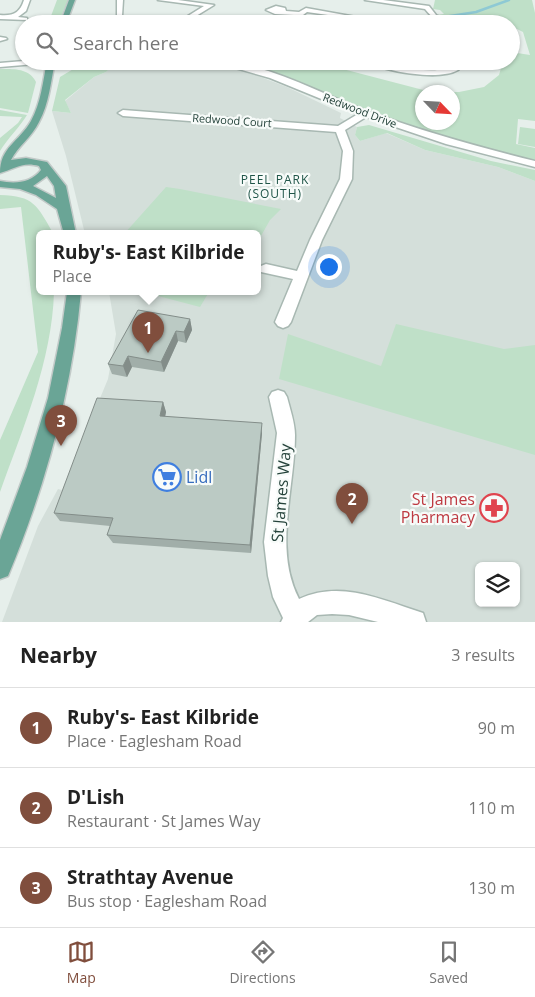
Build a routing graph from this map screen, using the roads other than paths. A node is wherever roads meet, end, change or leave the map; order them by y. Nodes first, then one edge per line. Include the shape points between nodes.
1 (27, 0) edge
2 (72, 0) edge
3 (120, 0) edge
4 (216, 0) edge
5 (368, 0) edge
6 (430, 0) edge
7 (161, 2) edge
8 (210, 6) junction
9 (427, 7) junction
10 (283, 11) dead end
11 (299, 14) joint
12 (16, 15) edge
13 (66, 15) edge
14 (119, 15) edge
15 (194, 15) edge
16 (346, 15) edge
17 (433, 15) edge
18 (15, 16) edge
19 (0, 17) edge
20 (12, 18) junction
21 (15, 18) edge
22 (15, 64) edge
23 (0, 65) edge
24 (49, 70) edge
25 (253, 70) edge
26 (406, 70) edge
27 (451, 70) edge
28 (123, 113) dead end
29 (365, 114) junction
30 (340, 129) junction
31 (25, 135) junction
32 (535, 164) edge
33 (42, 166) junction
34 (2, 168) edge
35 (8, 186) edge
36 (64, 208) junction
37 (69, 230) edge
38 (266, 269) dead end
39 (300, 276) junction
40 (74, 295) edge
41 (283, 322) dead end
42 (278, 397) dead end
43 (0, 568) edge
44 (294, 619) edge
45 (414, 622) edge

1 - 12 street via 24,10
2 - 13 main road
3 - 14 street
4 - 8 street
5 - 9 street
6 - 9 street
7 - 8 street
8 - 15 street
9 - 17 street
10 - 11 street
11 - 16 street via 310,10
18 - 20 street
19 - 20 street
20 - 21 street
22 - 23 street
24 - 31 main road via 38,115
25 - 29 street, Redwood Drive
26 - 27 street
28 - 30 street, Redwood Court
29 - 30 street
29 - 32 street, Redwood Drive via 424,135
30 - 39 street via 348,150 346,179
31 - 33 main road via 26,151
31 - 34 main road via 15,144
33 - 34 main road via 25,161
33 - 35 main road via 45,174 35,181
33 - 36 main road via 57,178 63,189
35 - 36 main road via 40,193
36 - 37 main road
38 - 39 street
39 - 41 street
40 - 43 main road via 72,327 53,415 34,478
42 - 44 street, St James Way via 286,433 276,542 279,576
44 - 45 street via 312,606 343,601

